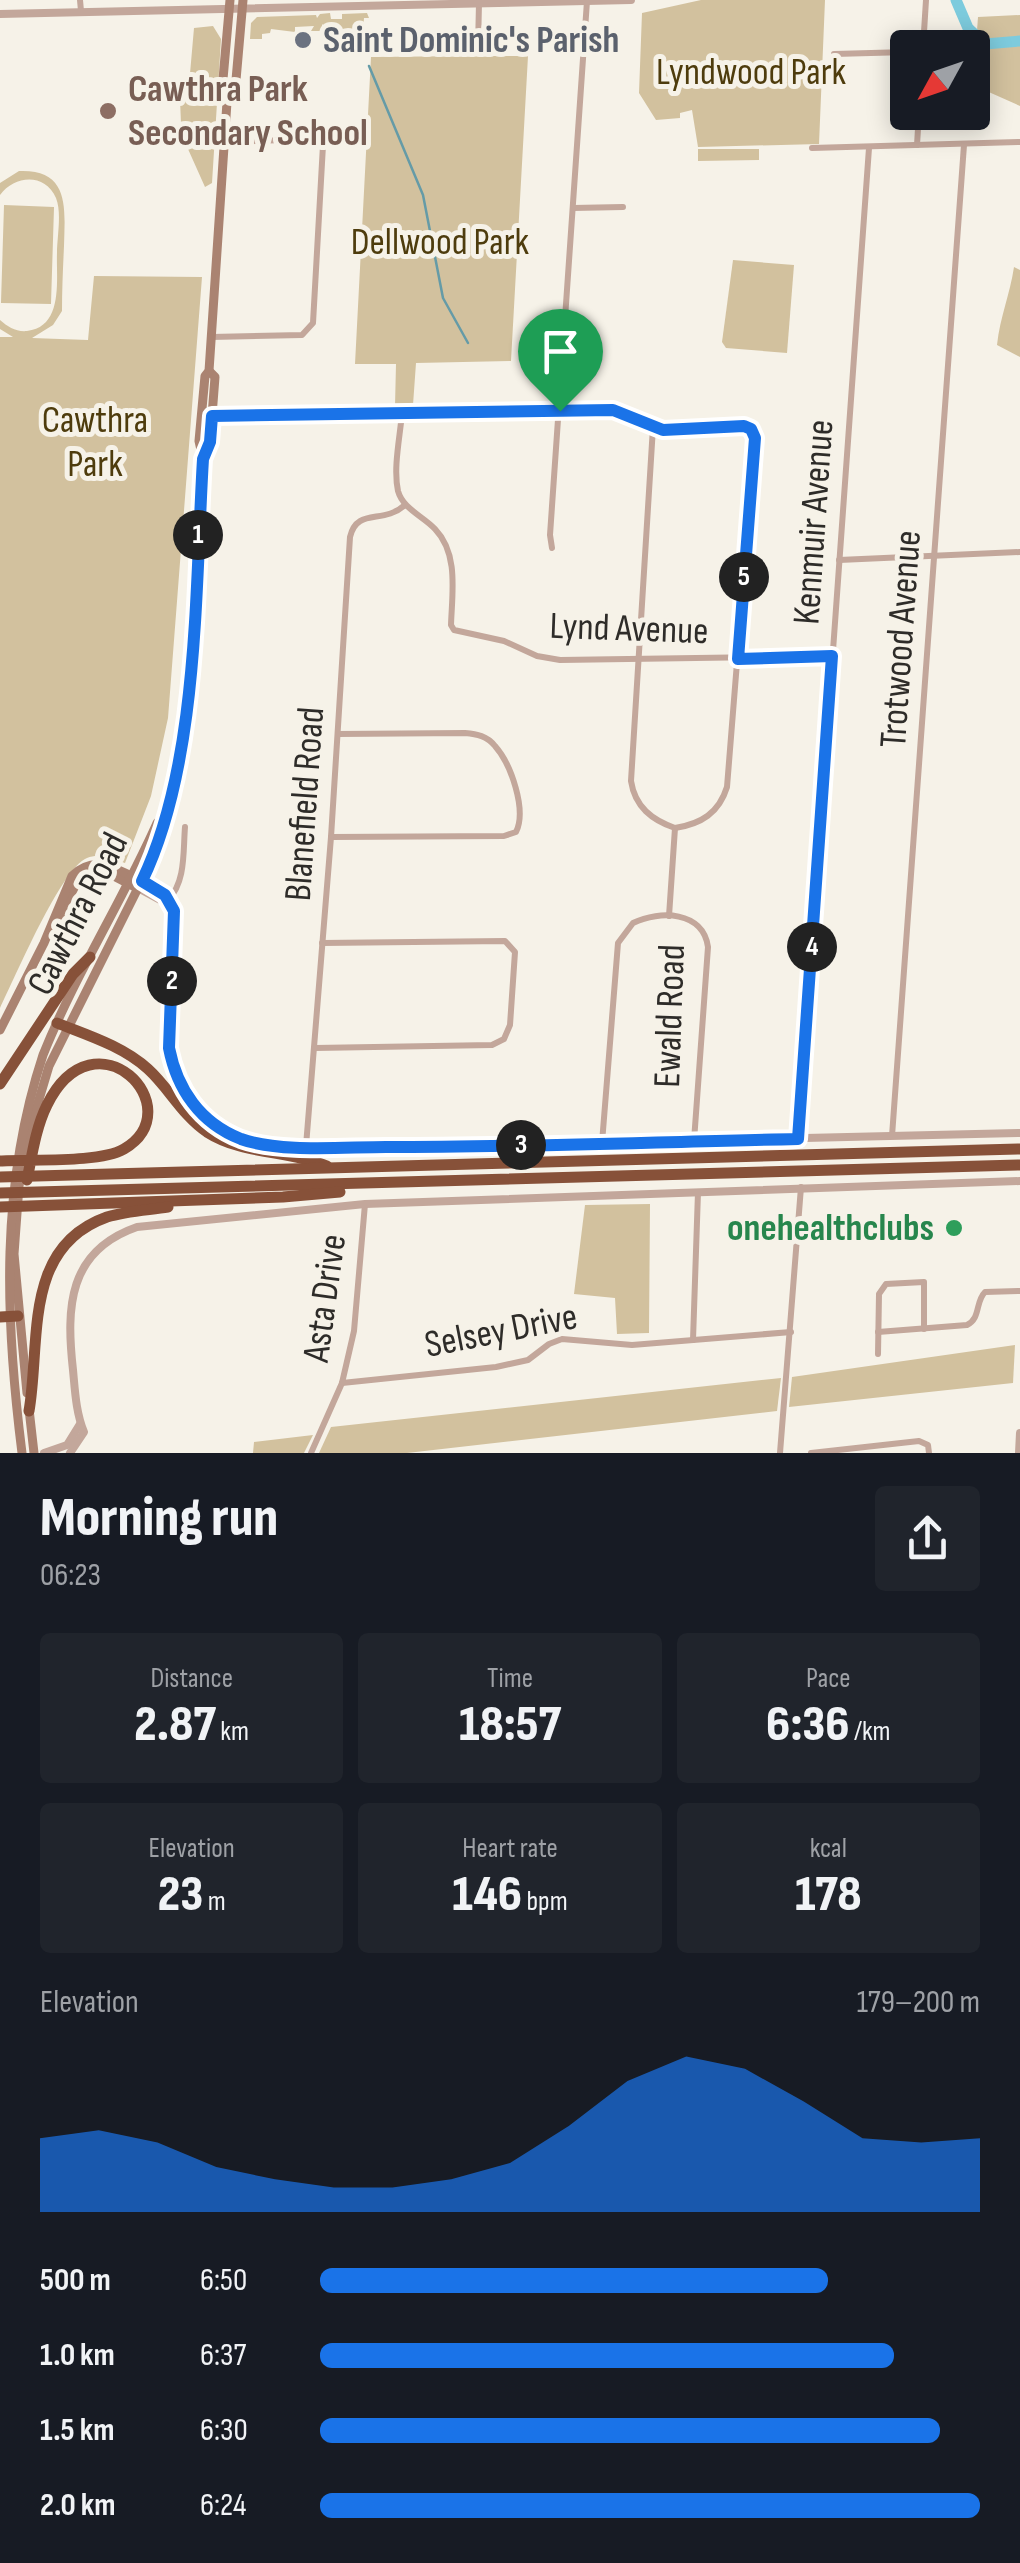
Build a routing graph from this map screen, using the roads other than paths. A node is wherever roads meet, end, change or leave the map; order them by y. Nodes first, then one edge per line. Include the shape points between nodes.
1 (80, 0) edge
2 (631, 0) edge
3 (926, 0) edge
4 (587, 1) edge
5 (431, 2) edge
6 (479, 3) junction
7 (230, 4) edge
8 (243, 4) edge
9 (81, 11) junction
10 (0, 14) edge
11 (924, 30) edge
12 (478, 47) dead end
13 (890, 52) edge
14 (834, 54) dead end
15 (228, 87) junction
16 (918, 130) edge
17 (226, 142) junction
18 (1020, 142) edge
19 (917, 145) junction
20 (964, 145) junction
21 (812, 148) dead end
22 (869, 148) junction
23 (573, 208) junction
24 (623, 208) dead end
25 (211, 337) junction
26 (560, 411) junction
27 (402, 413) junction
28 (206, 416) junction
29 (654, 427) junction
30 (405, 504) junction
31 (552, 548) dead end
32 (1020, 552) edge
33 (934, 557) junction
34 (839, 560) junction
35 (832, 656) junction
36 (738, 659) junction
37 (638, 661) junction
38 (338, 734) junction
39 (185, 827) dead end
40 (675, 828) junction
41 (331, 837) junction
42 (135, 882) junction
43 (168, 900) junction
44 (668, 916) junction
45 (322, 943) junction
46 (90, 957) junction
47 (62, 1025) junction
48 (0, 1030) edge
49 (315, 1048) junction
50 (0, 1084) edge
51 (1020, 1133) edge
52 (892, 1136) junction
53 (798, 1139) junction
54 (694, 1141) junction
55 (26, 1143) junction
56 (602, 1143) junction
57 (306, 1146) junction
58 (1020, 1149) edge
59 (0, 1161) edge
60 (1020, 1165) edge
61 (331, 1167) junction
62 (5, 1177) edge
63 (1020, 1181) edge
64 (426, 1182) junction
65 (801, 1187) junction
66 (698, 1192) junction
67 (0, 1193) edge
68 (220, 1200) junction
69 (18, 1201) joint
70 (365, 1204) junction
71 (0, 1206) edge
72 (7, 1222) edge
73 (1020, 1291) edge
74 (8, 1316) edge
75 (924, 1328) junction
76 (790, 1332) junction
77 (878, 1332) junction
78 (693, 1340) junction
79 (878, 1354) dead end
80 (342, 1384) junction
81 (30, 1411) junction
82 (80, 1424) junction
83 (1020, 1433) edge
84 (22, 1453) edge
85 (34, 1453) edge
86 (44, 1453) edge
87 (70, 1453) edge
88 (310, 1453) edge
89 (780, 1453) edge
90 (811, 1453) edge
91 (930, 1453) edge
92 (1019, 1453) edge

1 - 9 street
2 - 4 street
3 - 11 street
4 - 6 street
4 - 23 street
5 - 6 street
5 - 8 street
6 - 12 street
7 - 8 street
7 - 9 street
7 - 15 main road, Cawthra Road via 222,79
8 - 15 main road, Cawthra Road via 236,80
9 - 10 street
13 - 14 street
15 - 17 main road, Cawthra Road
16 - 19 street
17 - 25 main road, Cawthra Road
17 - 25 street via 323,144 313,323 302,335
18 - 20 street
19 - 20 street
19 - 22 street
20 - 33 street, Trotwood Avenue
21 - 22 street
22 - 34 street, Kenmuir Avenue
23 - 24 street
23 - 26 street
25 - 28 main road, Cawthra Road via 209,370 215,377
26 - 27 street
26 - 29 street via 613,410
26 - 31 street
27 - 28 street
27 - 30 street via 397,482
28 - 42 main road, Cawthra Road via 210,442 203,459 179,758 164,816
29 - 36 street via 744,426 755,438
29 - 37 street
30 - 37 street, Lynd Avenue via 449,549 454,630 560,660
30 - 38 street, Blanefield Road via 394,515 360,520 351,531
32 - 33 street
33 - 34 street
33 - 52 street, Trotwood Avenue
34 - 35 street, Kenmuir Avenue
35 - 36 street, Lynd Avenue
35 - 53 street, Kenmuir Avenue
36 - 37 street, Lynd Avenue
36 - 40 street via 724,796 706,818
37 - 40 street via 632,790 648,815
38 - 41 street, Blanefield Road
38 - 41 street via 482,736 507,766 520,824 504,836
39 - 43 street via 180,879
40 - 44 street
41 - 45 street, Blanefield Road
42 - 43 street
42 - 46 main road, Cawthra Road
42 - 47 main road, Cawthra Road
42 - 48 main road via 96,863 76,872
43 - 57 street via 175,925 169,1048 182,1089 230,1134 254,1143
44 - 54 street, Ewald Road via 694,920 707,941
44 - 56 street via 633,923 618,943
45 - 49 street, Blanefield Road
45 - 49 street via 505,941 514,952 510,1025 504,1039 492,1044
46 - 47 main road, Cawthra Road
46 - 50 highway
47 - 55 main road, Cawthra Road
47 - 61 highway via 137,1060 210,1134
49 - 57 street, Blanefield Road
51 - 52 street
52 - 53 street
53 - 54 street
54 - 56 street
55 - 59 highway via 75,1071 107,1063 123,1068 143,1091 147,1118 126,1148 100,1157
55 - 62 main road, Cawthra Road
55 - 69 highway via 26,1186
56 - 57 street
58 - 61 highway
60 - 64 highway
61 - 62 highway
62 - 72 highway
63 - 65 street
64 - 67 highway
64 - 68 highway
65 - 66 street
65 - 76 street
66 - 70 street
66 - 78 street
68 - 71 highway
68 - 81 highway via 106,1218 60,1250 38,1310
69 - 72 main road
70 - 80 street, Asta Drive via 354,1332
70 - 82 street via 148,1225 107,1242 86,1263 71,1297
72 - 74 main road
73 - 75 street via 985,1292 969,1325
74 - 81 main road
74 - 84 main road
75 - 77 street
75 - 77 street via 924,1282 890,1283 882,1287
76 - 78 street, Selsey Drive
76 - 89 street
77 - 79 street
78 - 80 street, Selsey Drive via 632,1345 562,1339 528,1360 496,1367
80 - 88 street, Asta Drive
81 - 85 main road
82 - 86 street via 67,1445
82 - 87 street via 81,1441
83 - 92 street
90 - 91 street via 919,1441

